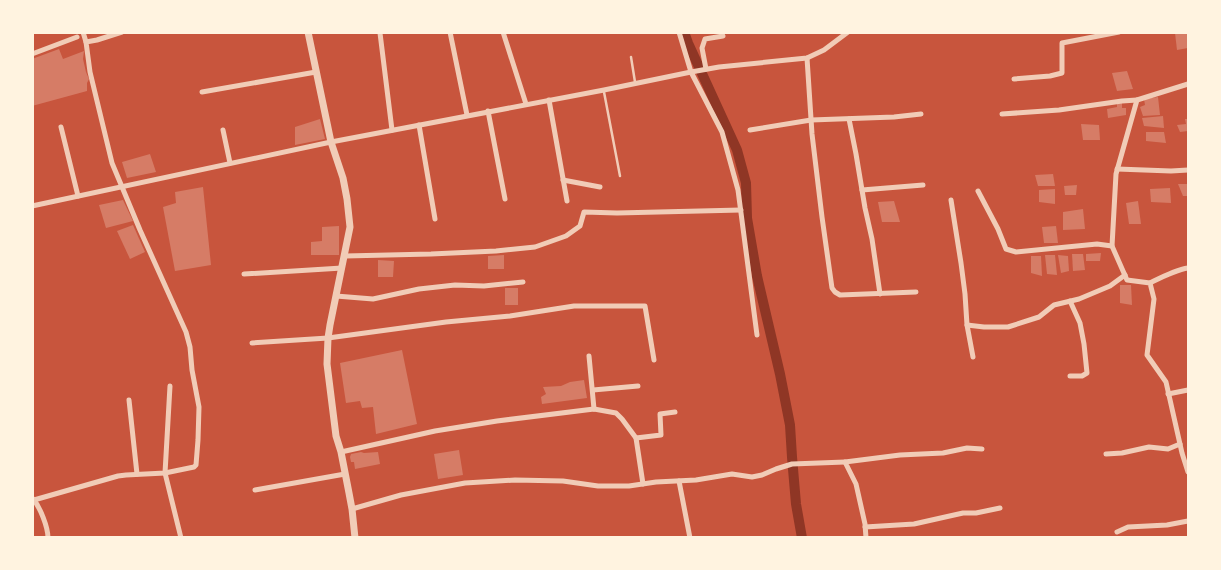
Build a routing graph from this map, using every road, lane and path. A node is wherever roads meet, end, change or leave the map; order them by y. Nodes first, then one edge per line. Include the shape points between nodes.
1 (83, 32) edge
2 (308, 32) edge
3 (450, 32) edge
4 (503, 32) edge
5 (678, 32) edge
6 (848, 32) edge
7 (1120, 32) edge
8 (120, 33) edge
9 (380, 33) edge
10 (723, 36) dead end
11 (77, 37) dead end
12 (86, 42) junction
13 (32, 54) edge
14 (631, 57) dead end
15 (807, 58) junction
16 (706, 69) junction
17 (316, 72) junction
18 (691, 72) junction
19 (1014, 79) dead end
20 (635, 84) junction
21 (1188, 84) edge
22 (604, 90) junction
23 (202, 92) dead end
24 (549, 100) junction
25 (1137, 100) junction
26 (526, 104) junction
27 (488, 111) junction
28 (921, 114) dead end
29 (1002, 114) dead end
30 (467, 116) junction
31 (849, 118) junction
32 (811, 120) junction
33 (419, 124) junction
34 (61, 127) dead end
35 (223, 130) dead end
36 (392, 130) junction
37 (750, 130) dead end
38 (331, 142) junction
39 (230, 163) junction
40 (1117, 169) junction
41 (1188, 170) edge
42 (620, 176) dead end
43 (563, 180) junction
44 (923, 185) dead end
45 (122, 187) junction
46 (600, 187) dead end
47 (862, 190) junction
48 (978, 191) dead end
49 (78, 196) junction
50 (506, 198) dead end
51 (951, 200) dead end
52 (567, 201) dead end
53 (32, 206) edge
54 (741, 210) junction
55 (435, 219) dead end
56 (1112, 246) junction
57 (345, 256) junction
58 (342, 268) junction
59 (1188, 268) edge
60 (244, 274) dead end
61 (1125, 275) junction
62 (523, 282) dead end
63 (1150, 283) junction
64 (916, 292) dead end
65 (880, 294) junction
66 (336, 296) junction
67 (1070, 301) junction
68 (967, 325) junction
69 (757, 335) dead end
70 (328, 338) junction
71 (252, 343) dead end
72 (589, 356) dead end
73 (973, 357) dead end
74 (654, 360) dead end
75 (1070, 376) dead end
76 (170, 386) dead end
77 (638, 386) dead end
78 (593, 390) junction
79 (1188, 390) edge
80 (1168, 394) junction
81 (129, 400) dead end
82 (594, 409) junction
83 (675, 412) dead end
84 (636, 438) junction
85 (1180, 444) junction
86 (982, 449) dead end
87 (341, 452) junction
88 (1106, 454) dead end
89 (845, 462) junction
90 (1188, 472) edge
91 (165, 473) junction
92 (137, 474) junction
93 (345, 474) junction
94 (679, 481) junction
95 (643, 484) junction
96 (255, 490) dead end
97 (33, 499) edge
98 (1000, 508) dead end
99 (352, 509) junction
100 (1188, 521) edge
101 (865, 527) junction
102 (1117, 532) dead end
103 (48, 538) edge
104 (180, 538) edge
105 (355, 538) edge
106 (690, 538) edge
107 (866, 538) edge

1 - 12 street
2 - 17 street
3 - 30 street
4 - 26 street
5 - 18 street
6 - 15 street
7 - 19 street via 1062,43 1062,73
8 - 12 street
9 - 36 street
10 - 16 street via 705,39 702,48
11 - 13 street
12 - 45 street via 107,145
14 - 20 lane
15 - 16 street
15 - 32 street
16 - 18 street
17 - 23 street
17 - 38 street
18 - 20 street
18 - 54 street via 722,132
20 - 22 street
21 - 25 street
22 - 24 street
22 - 42 lane
24 - 26 street
24 - 43 street
25 - 29 street
25 - 40 street
26 - 27 street
27 - 30 street
27 - 50 street
28 - 31 street
30 - 33 street
31 - 32 street
31 - 47 street
32 - 37 street
32 - 65 street via 832,288 840,296
33 - 36 street
33 - 55 street
34 - 49 street
35 - 39 street
36 - 38 street
38 - 39 street
38 - 57 street via 348,199 350,227
39 - 45 street
40 - 41 street
40 - 56 street
43 - 46 street
43 - 52 street
44 - 47 street
45 - 49 street
45 - 91 street via 186,332 197,392 196,466
47 - 65 street
48 - 56 street via 1006,248 1016,252 1097,244
49 - 53 street
51 - 68 street
54 - 57 street via 584,212 580,226 566,236 535,247
54 - 69 street
56 - 61 street
57 - 58 street
58 - 60 street
58 - 66 street
59 - 63 street
61 - 63 street via 1127,280
61 - 67 street via 1110,286
62 - 66 street via 454,285 373,299
63 - 80 street via 1154,299 1147,355 1166,382
64 - 65 street
66 - 70 street
67 - 68 street via 1054,305 1039,317 1008,327
67 - 75 street via 1080,323 1087,373
68 - 73 street
70 - 71 street
70 - 74 street via 574,306 645,306
70 - 87 street via 327,364
72 - 78 street
76 - 91 street
77 - 78 street
78 - 82 street
79 - 80 street
80 - 85 street
81 - 92 street
82 - 84 street via 616,413
82 - 87 street via 470,425
83 - 84 street via 660,414 661,435
84 - 95 street
85 - 88 street via 1168,449 1149,447
85 - 90 street
86 - 89 street via 966,448 943,454 900,455
87 - 93 street
89 - 94 street via 792,464 752,477 732,474
89 - 101 street via 856,484
91 - 92 street
91 - 104 street
92 - 97 street
93 - 96 street
93 - 99 street
94 - 95 street
94 - 106 street
95 - 99 street via 598,486 515,480 465,483 401,495
97 - 103 street via 48,531
98 - 101 street via 914,524
99 - 105 street
100 - 102 street via 1128,527
101 - 107 street

